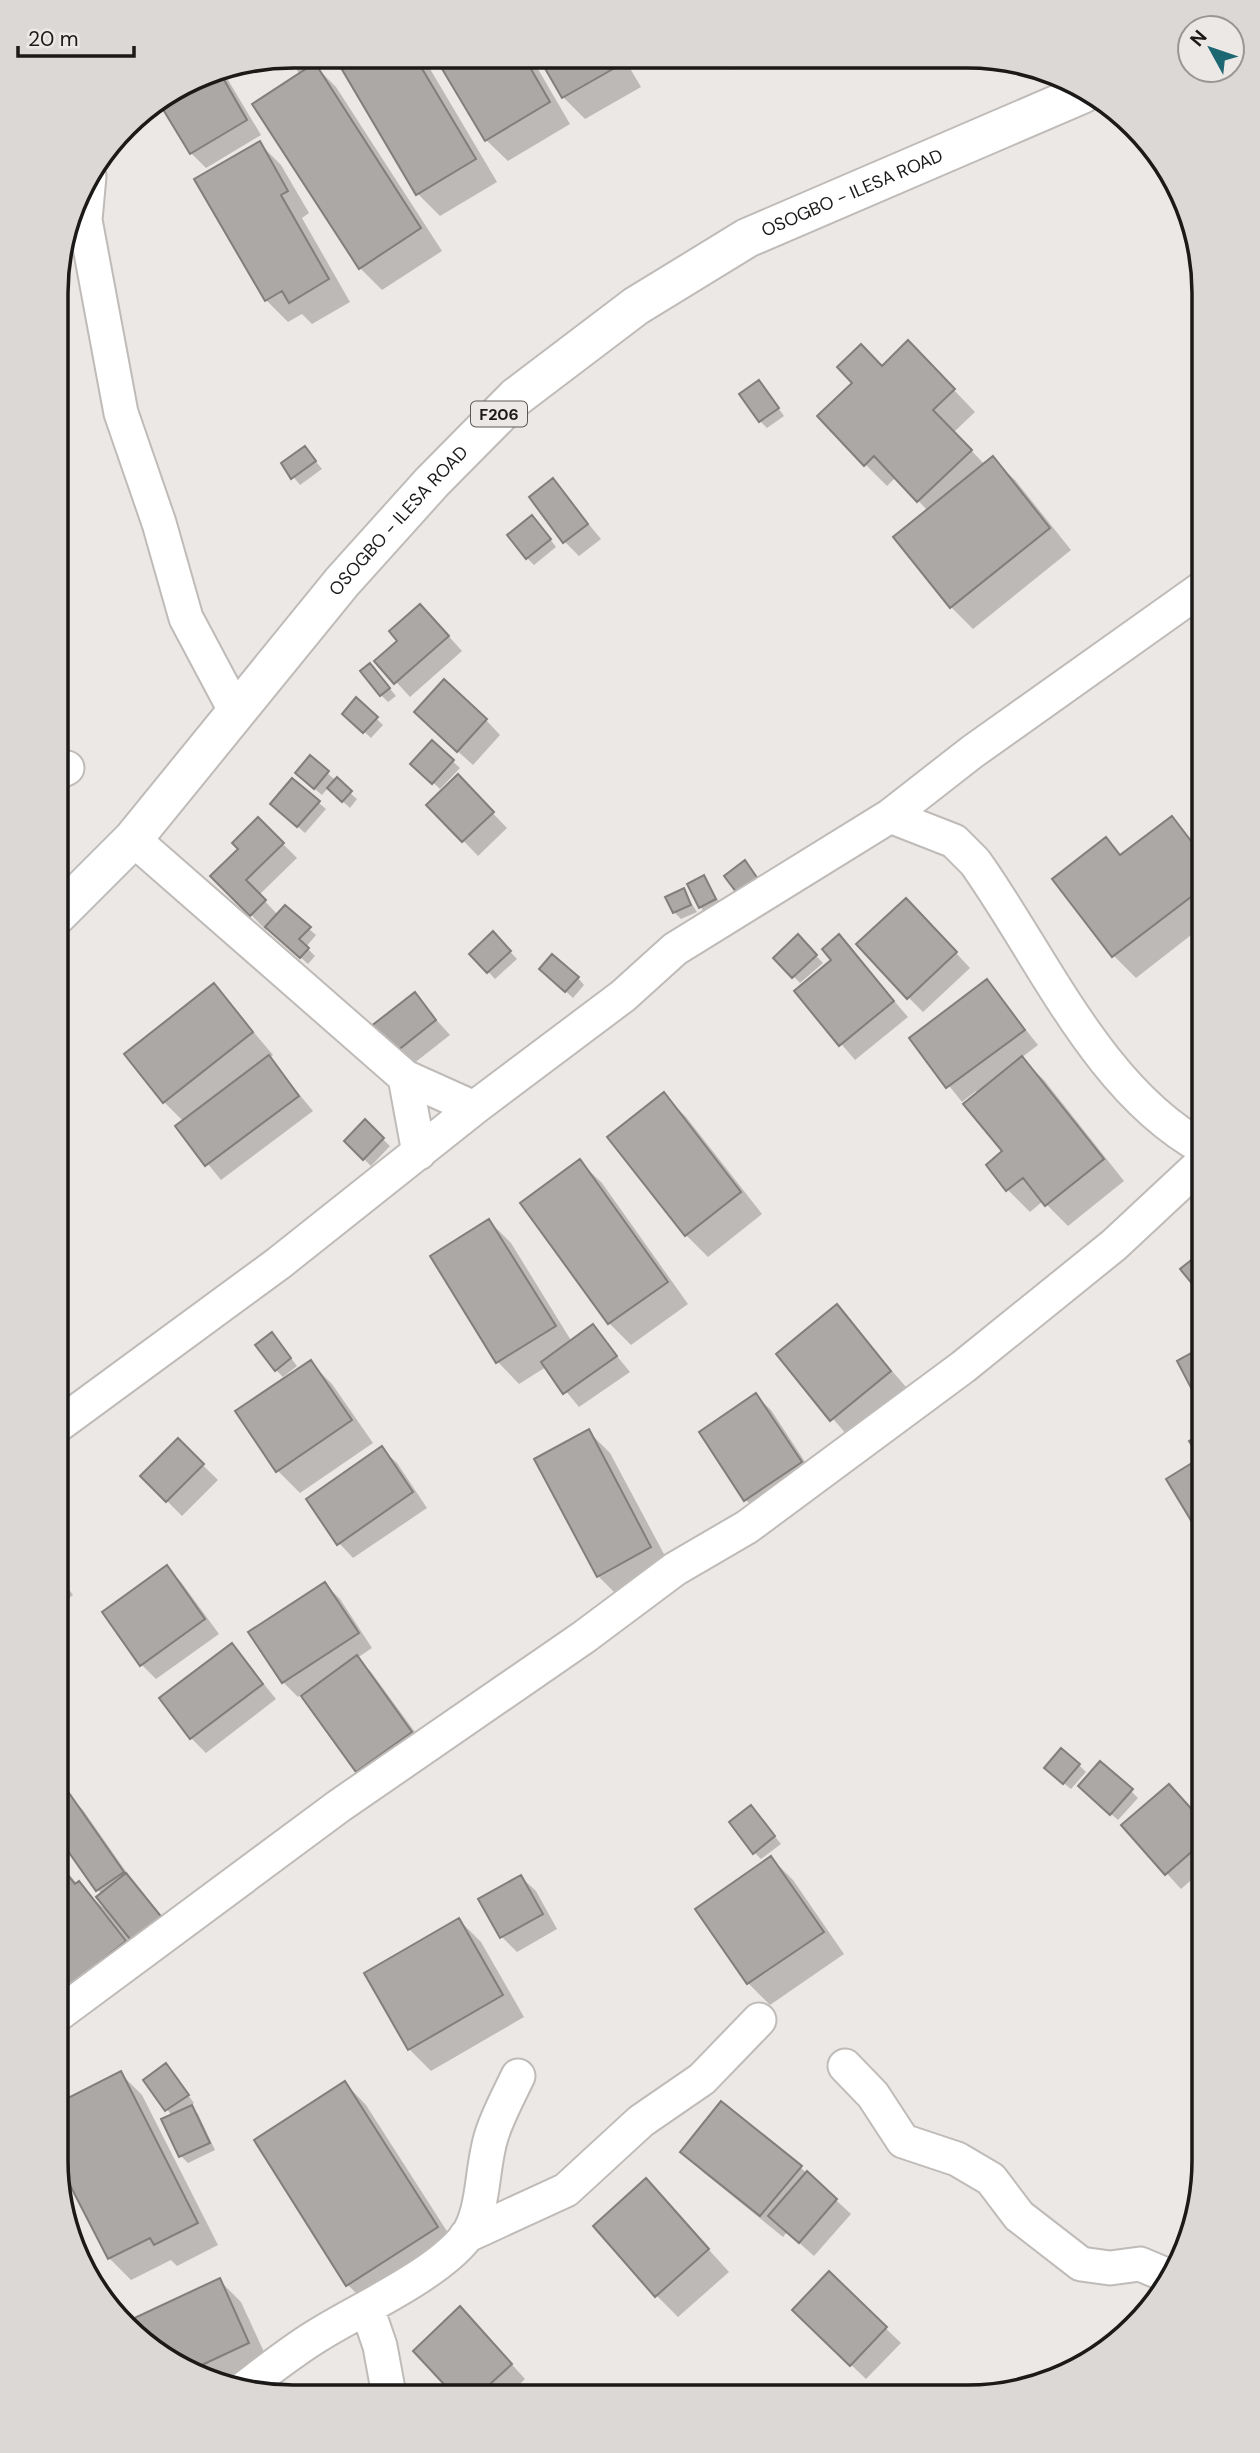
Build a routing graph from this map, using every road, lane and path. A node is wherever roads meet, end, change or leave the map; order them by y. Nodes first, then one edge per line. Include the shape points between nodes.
1 (1076, 97) edge
2 (86, 204) edge
3 (1192, 596) edge
4 (236, 712) junction
5 (890, 816) junction
6 (133, 839) junction
7 (69, 903) edge
8 (405, 1077) junction
9 (474, 1108) junction
10 (1192, 1141) edge
11 (419, 1153) junction
12 (1192, 1173) edge
13 (68, 1418) edge
14 (68, 2007) edge
15 (759, 2020) dead end
16 (845, 2066) dead end
17 (518, 2076) dead end
18 (466, 2236) junction
19 (1161, 2273) edge
20 (367, 2308) junction
21 (254, 2381) edge
22 (388, 2385) edge

1 - 4 main road, OSOGBO - ILESA ROAD / F206 via 747,239 636,306 516,397 442,472 342,582
2 - 4 street via 85,220 121,413 186,618
3 - 5 street
4 - 6 main road, OSOGBO - ILESA ROAD / F206
5 - 9 street via 676,948 623,996
5 - 10 street via 954,841 975,862 1073,1015 1108,1061 1147,1105
6 - 7 main road, OSOGBO - ILESA ROAD / F206
6 - 8 street
8 - 9 street
8 - 11 street
9 - 11 street
11 - 13 street
12 - 14 street via 1114,1245 963,1367 747,1527 675,1569 339,1806
15 - 18 street via 702,2079 641,2121 566,2190
16 - 19 street via 873,2095 903,2141 957,2158 991,2179 1019,2216 1081,2264 1110,2268 1140,2264
17 - 18 street via 492,2133 482,2171 480,2209
18 - 20 street via 436,2263
20 - 21 street via 318,2334
20 - 22 street

